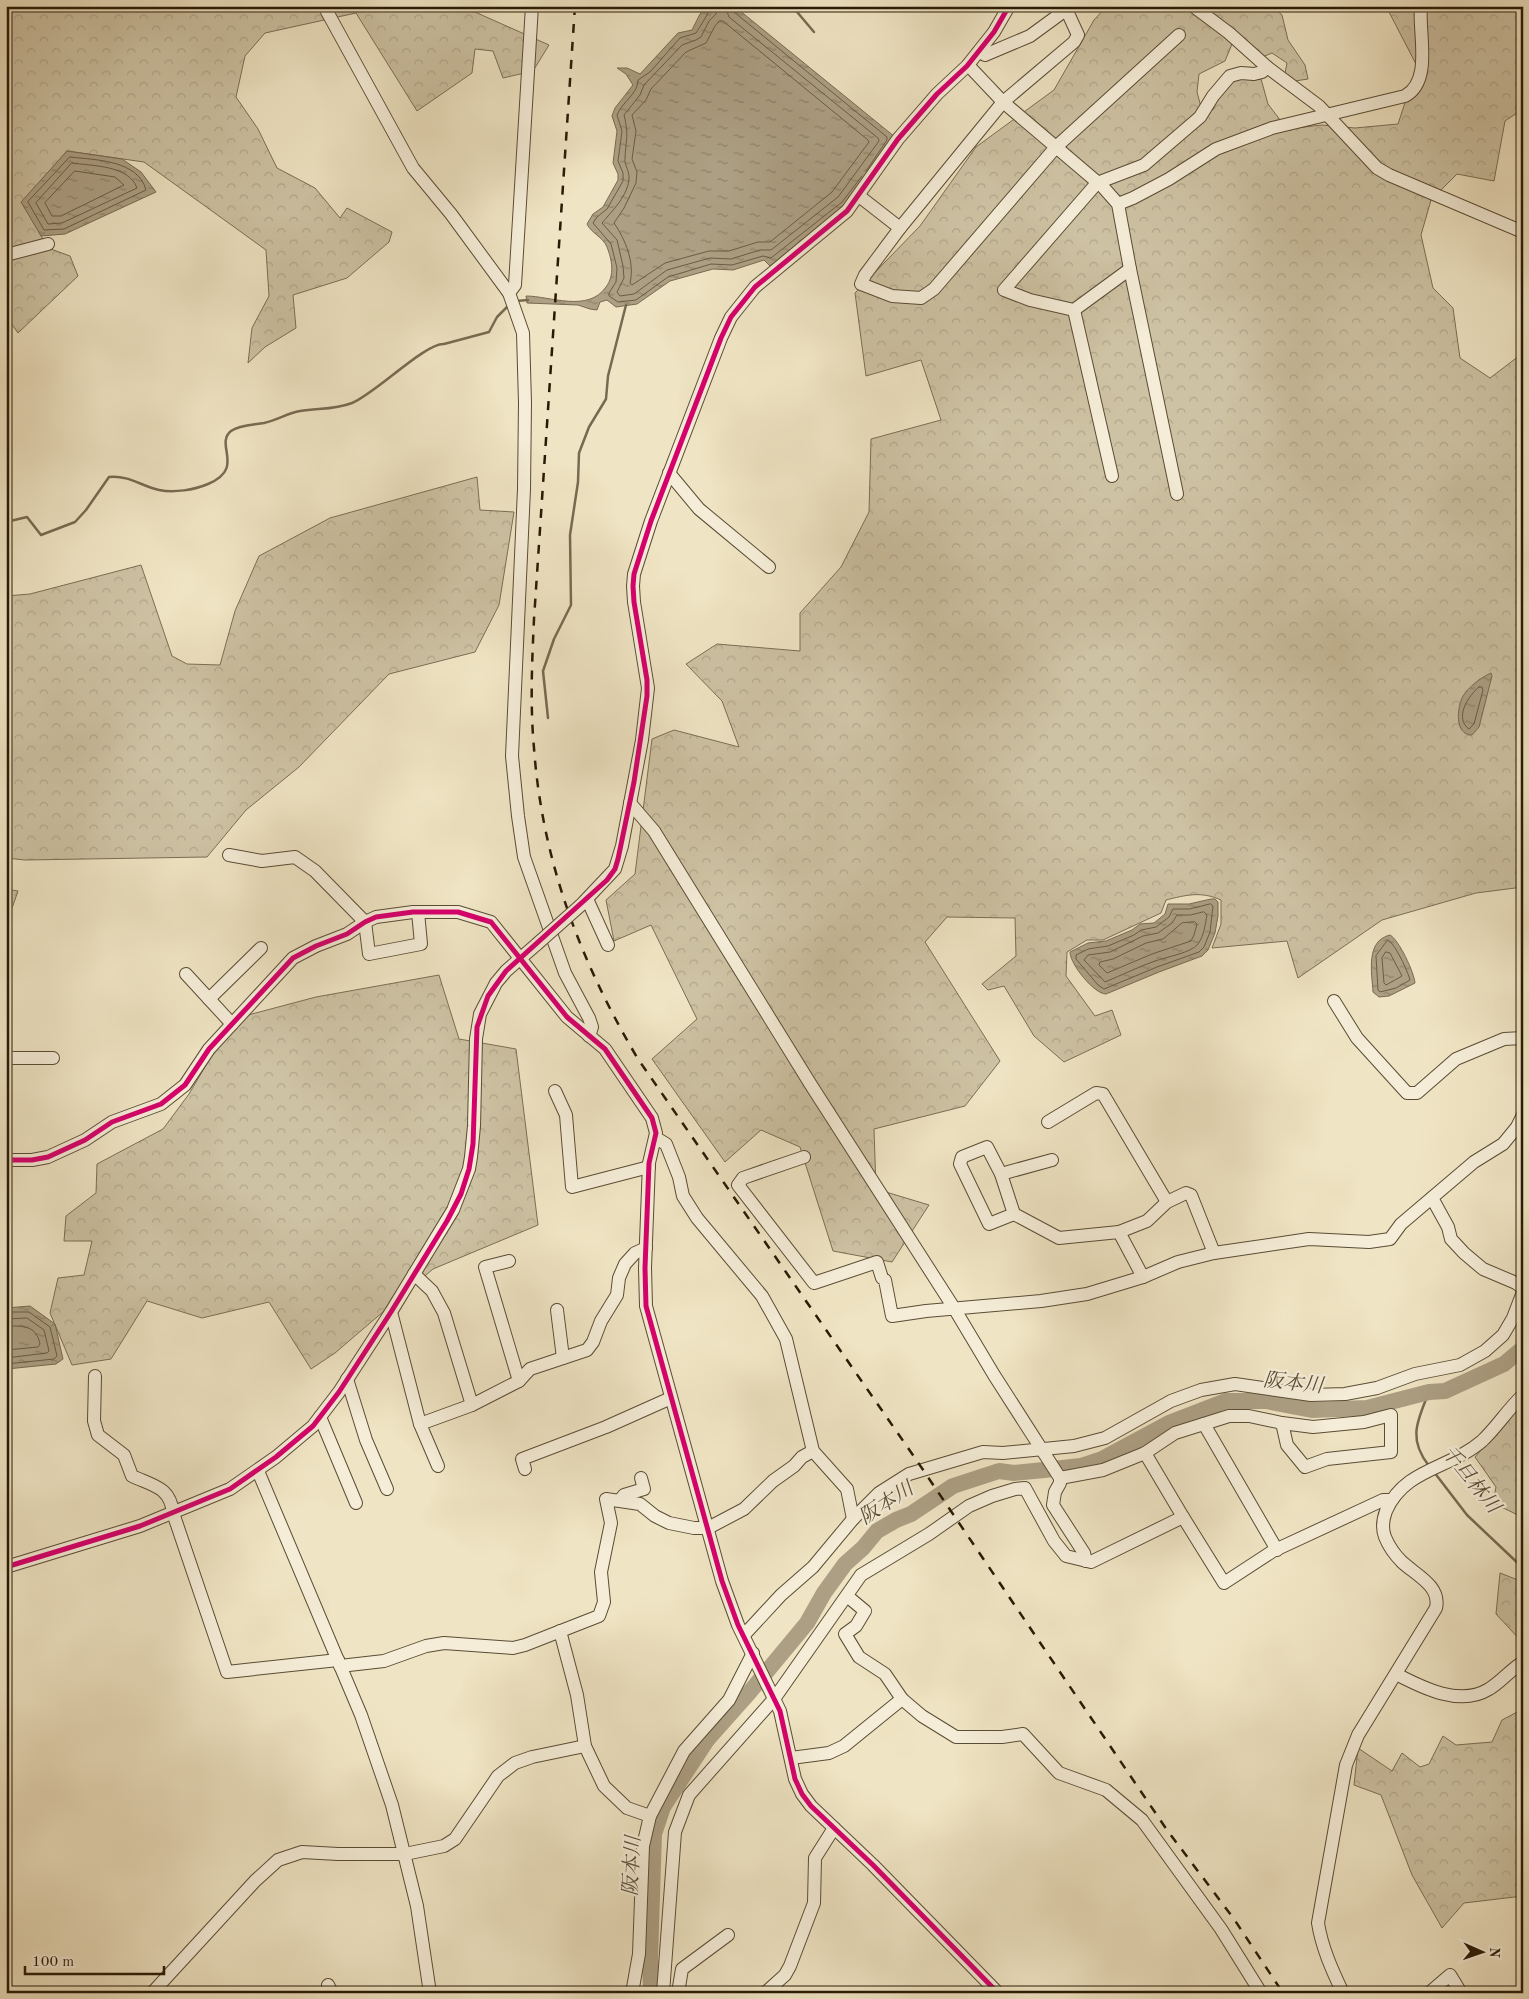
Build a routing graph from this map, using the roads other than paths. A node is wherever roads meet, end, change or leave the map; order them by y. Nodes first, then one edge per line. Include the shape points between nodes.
1 (324, 6) edge
2 (532, 6) edge
3 (1009, 6) edge
4 (1193, 6) edge
5 (1421, 6) edge
6 (1069, 8) edge
7 (1179, 35) dead end
8 (979, 52) junction
9 (968, 65) junction
10 (1267, 67) junction
11 (1003, 102) junction
12 (1327, 114) junction
13 (1056, 147) junction
14 (1097, 183) junction
15 (859, 196) junction
16 (1118, 204) junction
17 (900, 228) junction
18 (1523, 232) edge
19 (48, 244) dead end
20 (6, 254) edge
21 (1130, 269) junction
22 (509, 293) junction
23 (1074, 310) junction
24 (669, 473) junction
25 (1112, 476) dead end
26 (1177, 494) dead end
27 (769, 567) dead end
28 (630, 803) junction
29 (229, 854) dead end
30 (584, 902) junction
31 (418, 912) junction
32 (365, 922) junction
33 (608, 946) dead end
34 (261, 948) dead end
35 (520, 959) junction
36 (186, 974) dead end
37 (209, 999) junction
38 (1334, 1001) dead end
39 (232, 1024) junction
40 (589, 1036) junction
41 (1523, 1038) edge
42 (6, 1058) edge
43 (53, 1058) dead end
44 (555, 1090) dead end
45 (1523, 1115) edge
46 (1048, 1122) dead end
47 (656, 1138) junction
48 (804, 1158) dead end
49 (6, 1160) edge
50 (1052, 1160) dead end
51 (649, 1168) junction
52 (1001, 1174) junction
53 (1432, 1198) junction
54 (1167, 1202) junction
55 (1014, 1214) junction
56 (1119, 1232) junction
57 (646, 1248) junction
58 (1214, 1253) junction
59 (509, 1261) dead end
60 (414, 1274) junction
61 (1143, 1277) junction
62 (1523, 1290) edge
63 (954, 1308) junction
64 (556, 1310) dead end
65 (391, 1312) junction
66 (563, 1358) junction
67 (95, 1376) dead end
68 (347, 1379) junction
69 (519, 1381) junction
70 (1523, 1395) edge
71 (671, 1398) junction
72 (472, 1405) junction
73 (320, 1418) junction
74 (1282, 1423) junction
75 (420, 1424) junction
76 (1204, 1424) junction
77 (1043, 1449) junction
78 (813, 1451) junction
79 (1145, 1453) junction
80 (438, 1466) dead end
81 (525, 1469) dead end
82 (258, 1471) junction
83 (641, 1478) dead end
84 (1060, 1478) junction
85 (387, 1489) dead end
86 (620, 1500) junction
87 (1391, 1500) junction
88 (356, 1503) dead end
89 (173, 1513) junction
90 (1183, 1517) junction
91 (853, 1519) junction
92 (708, 1528) junction
93 (1277, 1550) junction
94 (1086, 1561) junction
95 (6, 1567) edge
96 (846, 1596) junction
97 (560, 1631) junction
98 (744, 1635) junction
99 (756, 1658) junction
100 (1523, 1662) edge
101 (339, 1663) junction
102 (1396, 1674) junction
103 (772, 1696) junction
104 (902, 1699) junction
105 (585, 1746) junction
106 (790, 1758) junction
107 (650, 1816) junction
108 (834, 1828) junction
109 (405, 1854) junction
110 (728, 1935) dead end
111 (152, 1993) edge
112 (430, 1993) edge
113 (632, 1993) edge
114 (663, 1993) edge
115 (678, 1993) edge
116 (765, 1993) edge
117 (998, 1993) edge
118 (1261, 1993) edge
119 (1343, 1993) edge
120 (1428, 1993) edge
121 (1461, 1993) edge

1 - 22 street via 413,168
2 - 22 street via 515,285
3 - 8 street
4 - 10 street
5 - 12 street via 1422,64 1416,88 1405,96
6 - 8 street via 1030,36 985,55
6 - 11 street via 1078,35 1074,42
7 - 13 street
8 - 9 street
9 - 11 street
9 - 15 street via 937,94 898,139
10 - 12 street
10 - 14 street via 1254,74 1230,76 1200,117 1144,165
11 - 13 street
11 - 17 street
12 - 16 street via 1272,128 1216,149 1162,183
12 - 18 street via 1389,176
13 - 14 street
13 - 17 street via 934,289 921,298 892,296 861,284
14 - 16 street
14 - 23 street via 1004,290
15 - 17 street
15 - 24 street via 847,211 755,287 731,317
16 - 21 street
19 - 20 street
21 - 23 street
21 - 26 street
22 - 40 street via 524,333 524,489 512,756 518,816 524,857 565,973 590,1018
23 - 25 street
24 - 27 street via 699,509
24 - 28 street via 634,574 634,602 648,688
28 - 30 street via 615,869
28 - 63 street via 654,831
29 - 32 street via 262,860 294,856 315,871
30 - 33 street
30 - 35 street, bridge
31 - 32 street via 376,917
31 - 32 street via 421,944 369,954
31 - 35 street via 458,912 491,922
32 - 39 street via 347,934 293,958
34 - 37 street
35 - 40 street via 567,1017
35 - 60 street via 496,983 480,1014 469,1169 453,1210
36 - 37 street
37 - 39 street
38 - 41 street via 1357,1038 1407,1093 1417,1094 1456,1059 1504,1038
39 - 49 street via 209,1049 185,1085 161,1104 112,1122 85,1140 48,1157
40 - 47 street via 605,1049 652,1118
42 - 43 street
44 - 51 street via 566,1115 572,1187
45 - 53 street via 1503,1144 1474,1162
46 - 54 street via 1096,1093 1103,1094
47 - 51 street
47 - 78 street via 666,1144 683,1196 697,1218 762,1296 786,1339
48 - 63 street via 743,1178 738,1185 814,1283 877,1262 885,1280 892,1316
50 - 52 street
51 - 57 street
52 - 55 street
52 - 55 street via 987,1146 962,1157 960,1164 989,1224
53 - 58 street via 1401,1224 1390,1239 1370,1242 1309,1239
53 - 62 street via 1448,1227 1450,1239 1483,1269 1516,1283
54 - 56 street via 1147,1221
54 - 58 street via 1186,1193 1191,1195
55 - 56 street via 1059,1238
56 - 61 street
57 - 66 street via 625,1264 617,1295 587,1350
57 - 71 street via 646,1306
58 - 61 street via 1178,1262
59 - 69 street via 485,1267
60 - 65 street
60 - 72 street via 432,1291 444,1313
61 - 63 street via 1087,1294
62 - 77 street via 1503,1335 1485,1351 1460,1365 1344,1394 1311,1395 1235,1384 1201,1390 1171,1401 1105,1438
63 - 77 street
64 - 66 street
65 - 68 street
65 - 75 street
66 - 69 street via 530,1370
67 - 89 street via 94,1421 98,1435 124,1455 132,1476 163,1490 172,1500
68 - 73 street
68 - 85 street via 366,1440
69 - 72 street
70 - 87 street via 1482,1440 1417,1476 1400,1488
71 - 81 street via 522,1459
71 - 92 street
72 - 75 street
73 - 82 street
73 - 88 street
74 - 74 street via 1313,1426 1364,1422 1391,1415 1391,1452 1326,1459 1305,1467 1287,1445
74 - 76 street via 1229,1416
75 - 80 street
76 - 79 street via 1175,1433
76 - 93 street
77 - 84 street
77 - 91 street via 983,1452 928,1466 879,1493
78 - 91 street via 846,1489
78 - 92 street via 773,1481 744,1509
79 - 84 street via 1103,1470
79 - 90 street
82 - 89 street via 230,1489
82 - 101 street
83 - 86 street via 644,1489
84 - 94 street via 1053,1505
86 - 92 street via 640,1504 669,1523
86 - 97 street via 606,1499 611,1522 600,1572 604,1602 599,1616
87 - 93 street via 1383,1500
87 - 102 street via 1385,1515 1386,1539 1403,1563 1429,1585 1437,1602
89 - 95 street
89 - 101 street via 227,1672
90 - 93 street via 1224,1584
90 - 94 street via 1091,1562
91 - 98 street via 813,1567 781,1595
92 - 98 street via 728,1599
94 - 96 street via 1066,1556 1054,1541 1025,1488 1015,1489 969,1506 861,1575
96 - 103 street
96 - 104 street via 865,1611 856,1626 845,1634 859,1657 885,1674
97 - 101 street via 513,1648 444,1642 384,1660
97 - 105 street via 577,1694
98 - 99 street
99 - 103 street
99 - 107 street via 729,1700 684,1751
100 - 102 street via 1490,1689 1463,1698 1416,1684
101 - 109 street via 378,1762
102 - 119 street via 1358,1735 1346,1765 1319,1908 1320,1938
103 - 106 street via 780,1711
103 - 114 street via 689,1795 679,1819 674,1844
104 - 106 street via 844,1746 829,1753
104 - 118 street via 956,1737 1024,1734 1059,1773 1106,1790 1142,1820 1221,1929
105 - 107 street via 604,1786 627,1808
105 - 109 street via 515,1763 498,1776 455,1839 444,1846
106 - 108 street via 798,1788
107 - 113 street via 644,1846 639,1954
108 - 116 street via 815,1858 814,1903 790,1966
108 - 117 street
109 - 111 street via 302,1852 278,1860
109 - 112 street via 417,1906
110 - 115 street via 682,1969
120 - 121 street via 1450,1976

